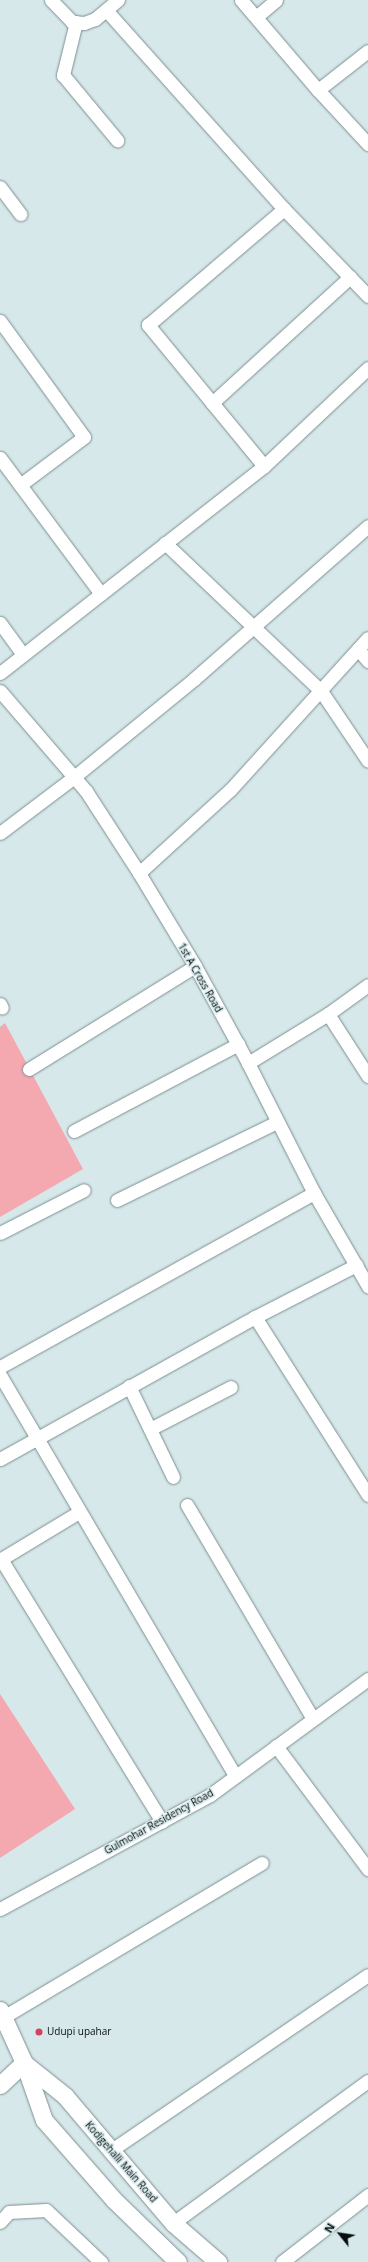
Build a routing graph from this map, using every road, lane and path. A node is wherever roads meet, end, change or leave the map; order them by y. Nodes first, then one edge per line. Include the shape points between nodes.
1 (51, 0) edge
2 (118, 0) edge
3 (242, 0) edge
4 (276, 0) edge
5 (106, 10) junction
6 (256, 17) junction
7 (76, 22) junction
8 (368, 51) edge
9 (318, 90) junction
10 (117, 140) dead end
11 (368, 144) edge
12 (0, 188) edge
13 (284, 209) junction
14 (20, 214) dead end
15 (350, 277) junction
16 (368, 296) edge
17 (0, 321) edge
18 (368, 368) edge
19 (212, 403) junction
20 (0, 458) edge
21 (264, 466) junction
22 (20, 485) junction
23 (368, 526) edge
24 (165, 544) junction
25 (101, 594) junction
26 (0, 623) edge
27 (252, 627) junction
28 (368, 638) edge
29 (358, 649) junction
30 (23, 655) junction
31 (368, 661) edge
32 (0, 673) edge
33 (0, 691) edge
34 (321, 692) junction
35 (368, 761) edge
36 (74, 778) junction
37 (0, 833) edge
38 (139, 873) junction
39 (195, 966) junction
40 (368, 985) edge
41 (328, 1014) junction
42 (238, 1044) junction
43 (248, 1063) junction
44 (29, 1069) dead end
45 (368, 1076) edge
46 (277, 1122) junction
47 (74, 1131) dead end
48 (84, 1190) dead end
49 (314, 1193) junction
50 (117, 1200) dead end
51 (0, 1233) edge
52 (356, 1265) junction
53 (368, 1286) edge
54 (255, 1317) junction
55 (0, 1367) edge
56 (0, 1375) edge
57 (129, 1386) junction
58 (231, 1387) dead end
59 (150, 1429) junction
60 (36, 1439) junction
61 (0, 1458) edge
62 (173, 1477) dead end
63 (368, 1495) edge
64 (187, 1506) dead end
65 (80, 1512) junction
66 (368, 1679) edge
67 (313, 1719) junction
68 (276, 1746) junction
69 (235, 1776) junction
70 (162, 1822) junction
71 (262, 1863) dead end
72 (368, 1869) edge
73 (0, 1909) edge
74 (368, 1975) edge
75 (2, 2013) edge
76 (24, 2063) junction
77 (368, 2081) edge
78 (0, 2085) edge
79 (110, 2151) junction
80 (368, 2195) edge
81 (0, 2222) edge
82 (173, 2223) junction
83 (101, 2262) edge
84 (178, 2262) edge
85 (218, 2262) edge
86 (282, 2262) edge

1 - 7 street via 62,14
2 - 5 street
3 - 6 street
4 - 6 street
5 - 7 street via 95,19 84,23
5 - 13 street
6 - 9 street
7 - 10 street via 63,75
8 - 9 street
9 - 11 street
12 - 14 street
13 - 15 street
13 - 19 street via 148,326
15 - 16 street
15 - 19 street
17 - 22 street via 84,437
18 - 21 street
19 - 21 street
20 - 22 street
21 - 24 street
22 - 25 street
23 - 27 street
24 - 25 street
24 - 27 street
25 - 30 street
26 - 30 street
27 - 34 street
27 - 36 street via 194,679
28 - 29 street
29 - 31 street
29 - 34 street
30 - 32 street
33 - 36 street, 1st A Cross Road
34 - 35 street
34 - 38 street via 230,790
36 - 37 street
36 - 38 street, 1st A Cross Road via 86,791
38 - 39 street, 1st A Cross Road
39 - 42 street, 1st A Cross Road
39 - 44 street
40 - 41 street
41 - 43 street
41 - 45 street
42 - 43 street, 1st A Cross Road
42 - 47 street
43 - 46 street, 1st A Cross Road
46 - 49 street, 1st A Cross Road
46 - 50 street
48 - 51 street
49 - 52 street, 1st A Cross Road
49 - 55 street
52 - 53 street, 1st A Cross Road
52 - 54 street
54 - 57 street
54 - 63 street
56 - 60 street
57 - 59 street
57 - 60 street
58 - 59 street
59 - 62 street
60 - 61 street
60 - 65 street
64 - 67 street
65 - 69 street
65 - 70 street via 1,1559
66 - 67 street, Gulmohar Residency Road
67 - 68 street, Gulmohar Residency Road
68 - 69 street, Gulmohar Residency Road
68 - 72 street
69 - 70 street, Gulmohar Residency Road via 210,1795
70 - 73 street, Gulmohar Residency Road
71 - 75 street
74 - 79 street
75 - 76 street, Kodigehalli Main Road
76 - 78 street
76 - 79 street, Kodigehalli Main Road via 65,2096
76 - 84 street, Kodigehalli Main Road via 44,2120 114,2200
77 - 82 street
79 - 82 street, Kodigehalli Main Road
80 - 86 street
81 - 83 street via 10,2212 46,2210
82 - 85 street, Kodigehalli Main Road

